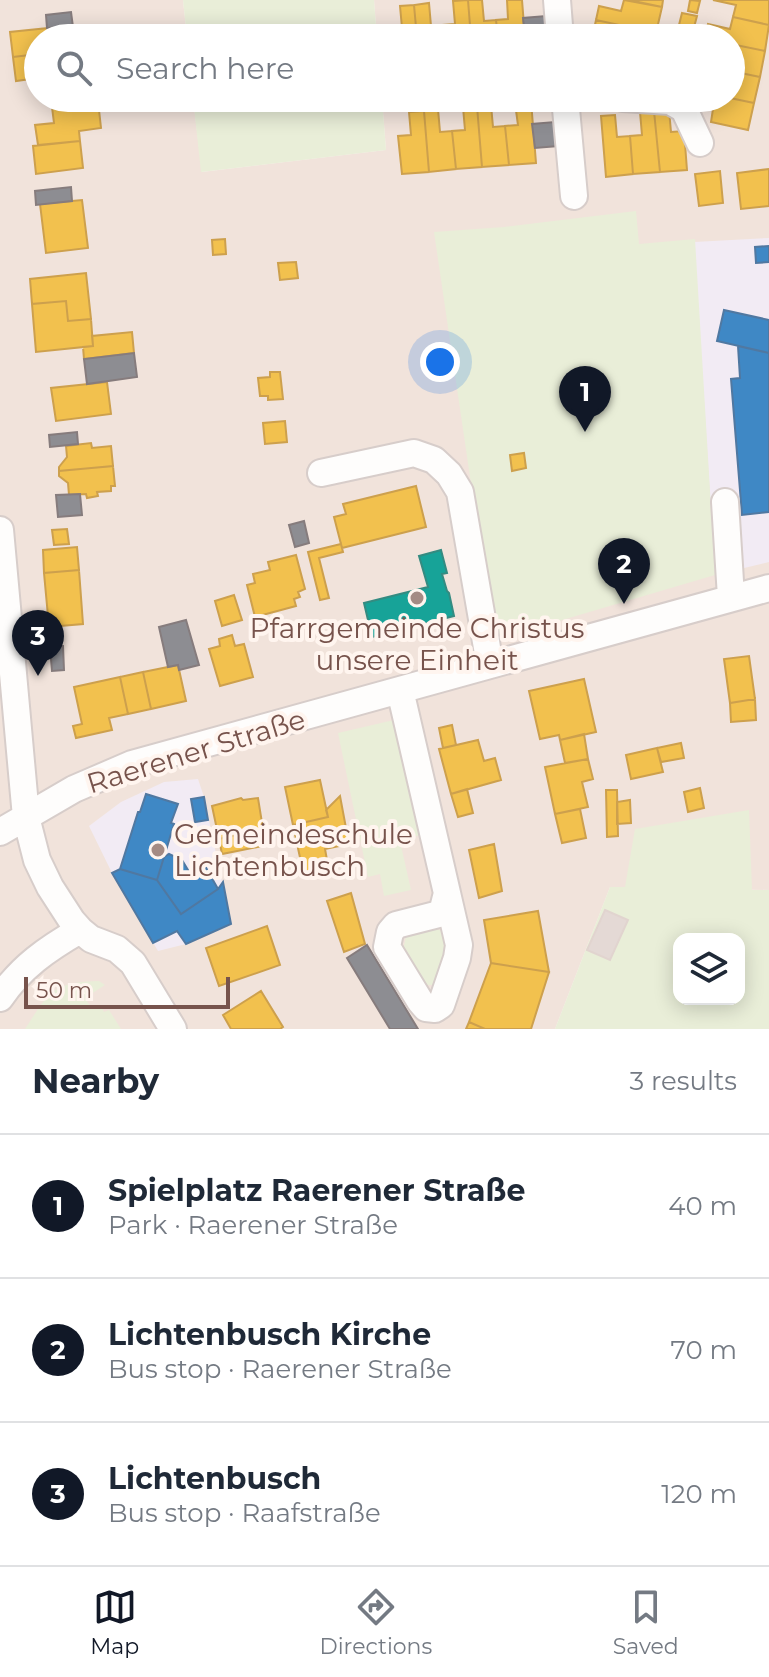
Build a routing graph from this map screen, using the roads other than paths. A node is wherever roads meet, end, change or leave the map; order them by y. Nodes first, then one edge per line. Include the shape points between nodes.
1 (557, 0) edge
2 (559, 24) edge
3 (566, 112) edge
4 (685, 112) edge
5 (700, 143) dead end
6 (574, 196) dead end
7 (321, 473) dead end
8 (725, 502) dead end
9 (0, 530) edge
10 (769, 588) edge
11 (731, 597) junction
12 (490, 665) junction
13 (400, 690) junction
14 (26, 817) junction
15 (0, 832) edge
16 (447, 893) dead end
17 (80, 930) junction
18 (0, 998) edge
19 (173, 1029) edge

1 - 2 street
3 - 6 street
4 - 5 street
7 - 12 street via 414,453 434,460 449,474 460,492
8 - 11 street
9 - 14 street
10 - 11 street, Raerener Straße
11 - 12 street, Raerener Straße
12 - 13 street, Raerener Straße
13 - 14 street, Raerener Straße via 132,764
13 - 16 street
14 - 15 street, Raerener Straße
14 - 17 street via 37,860
17 - 18 street via 35,959
17 - 19 street via 133,963

